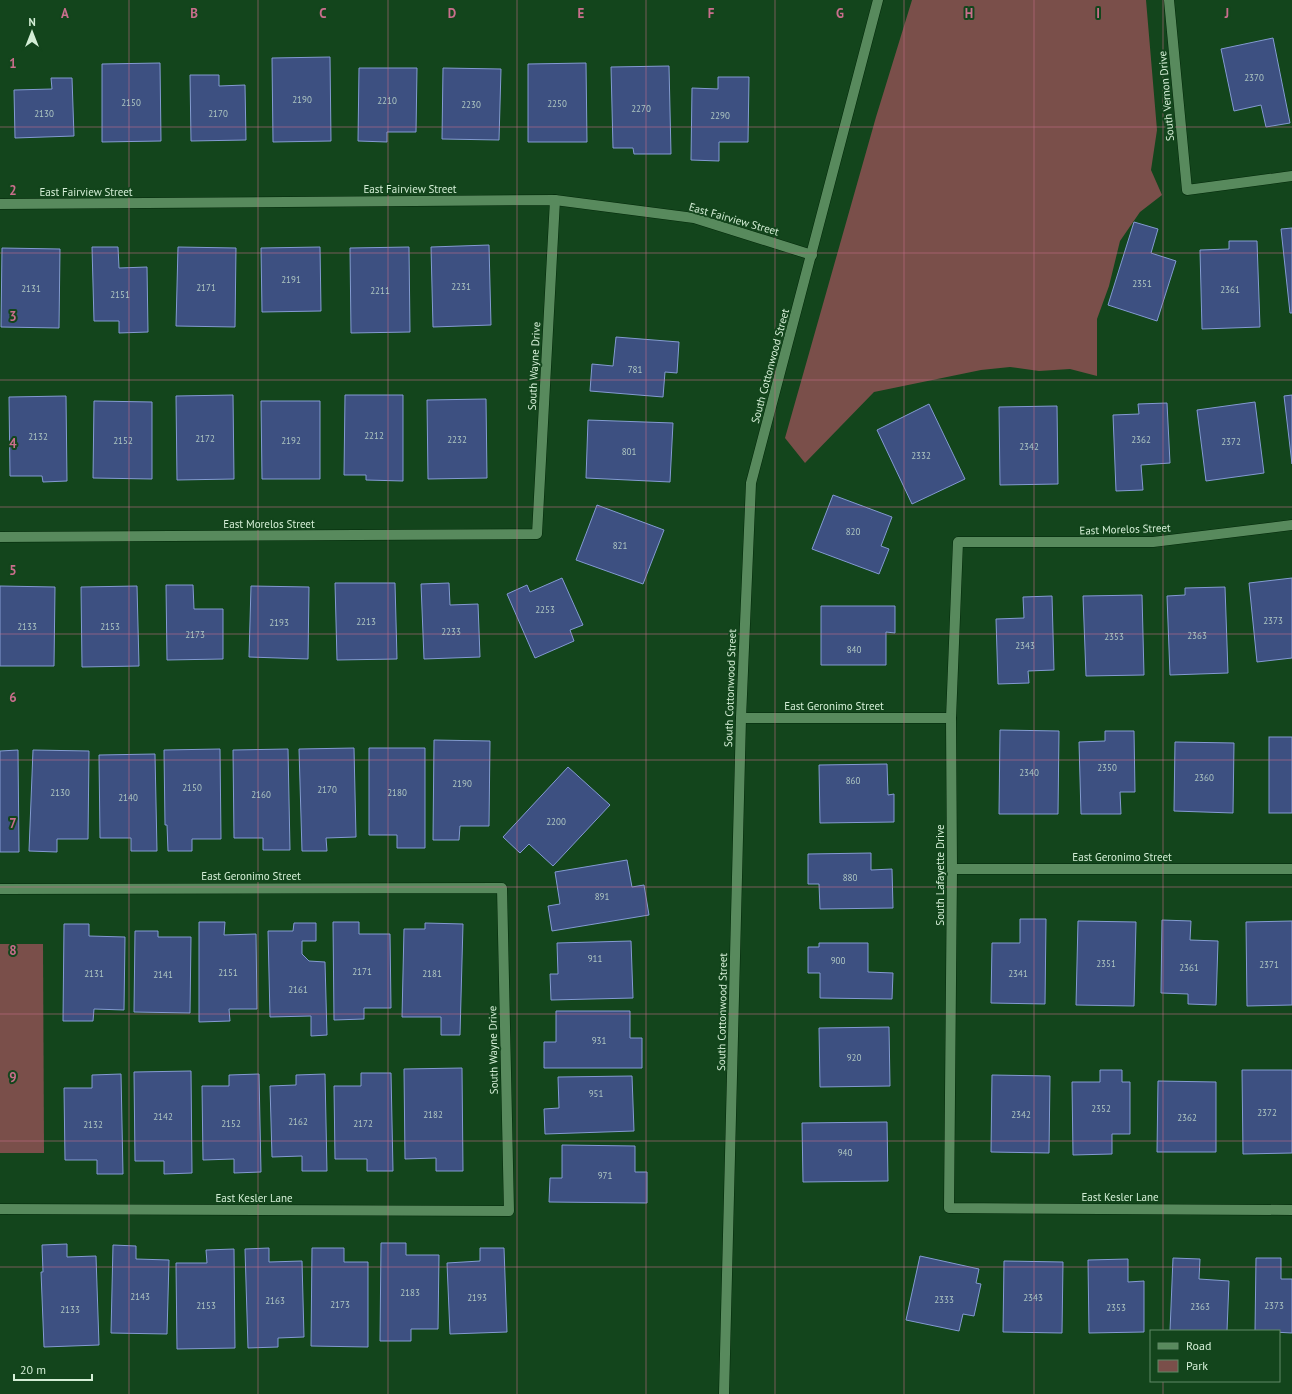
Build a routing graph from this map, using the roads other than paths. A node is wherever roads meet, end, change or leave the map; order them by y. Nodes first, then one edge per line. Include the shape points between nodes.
1 (878, 0) edge
2 (1169, 0) edge
3 (1292, 176) edge
4 (555, 200) junction
5 (0, 204) edge
6 (812, 255) junction
7 (1292, 525) edge
8 (537, 534) joint
9 (0, 537) edge
10 (958, 542) joint
11 (741, 718) junction
12 (952, 718) junction
13 (952, 869) junction
14 (1292, 869) edge
15 (502, 888) joint
16 (0, 889) edge
17 (949, 1208) joint
18 (0, 1209) edge
19 (1292, 1210) edge
20 (508, 1212) joint
21 (724, 1394) edge

1 - 6 street, South Cottonwood Street
2 - 3 street, South Vernon Drive via 1187,190
4 - 5 street, East Fairview Street
4 - 6 street, East Fairview Street via 694,218
4 - 8 street, South Wayne Drive
6 - 11 street, South Cottonwood Street via 751,483
7 - 10 street, East Morelos Street via 1153,542
8 - 9 street, East Morelos Street
10 - 12 street, South Lafayette Drive
11 - 12 street, East Geronimo Street
11 - 21 street, South Cottonwood Street
12 - 13 street, South Lafayette Drive
13 - 14 street, East Geronimo Street
13 - 17 street, South Lafayette Drive
15 - 16 street, East Geronimo Street
15 - 20 street, South Wayne Drive
17 - 19 street, East Kesler Lane
18 - 20 street, East Kesler Lane

